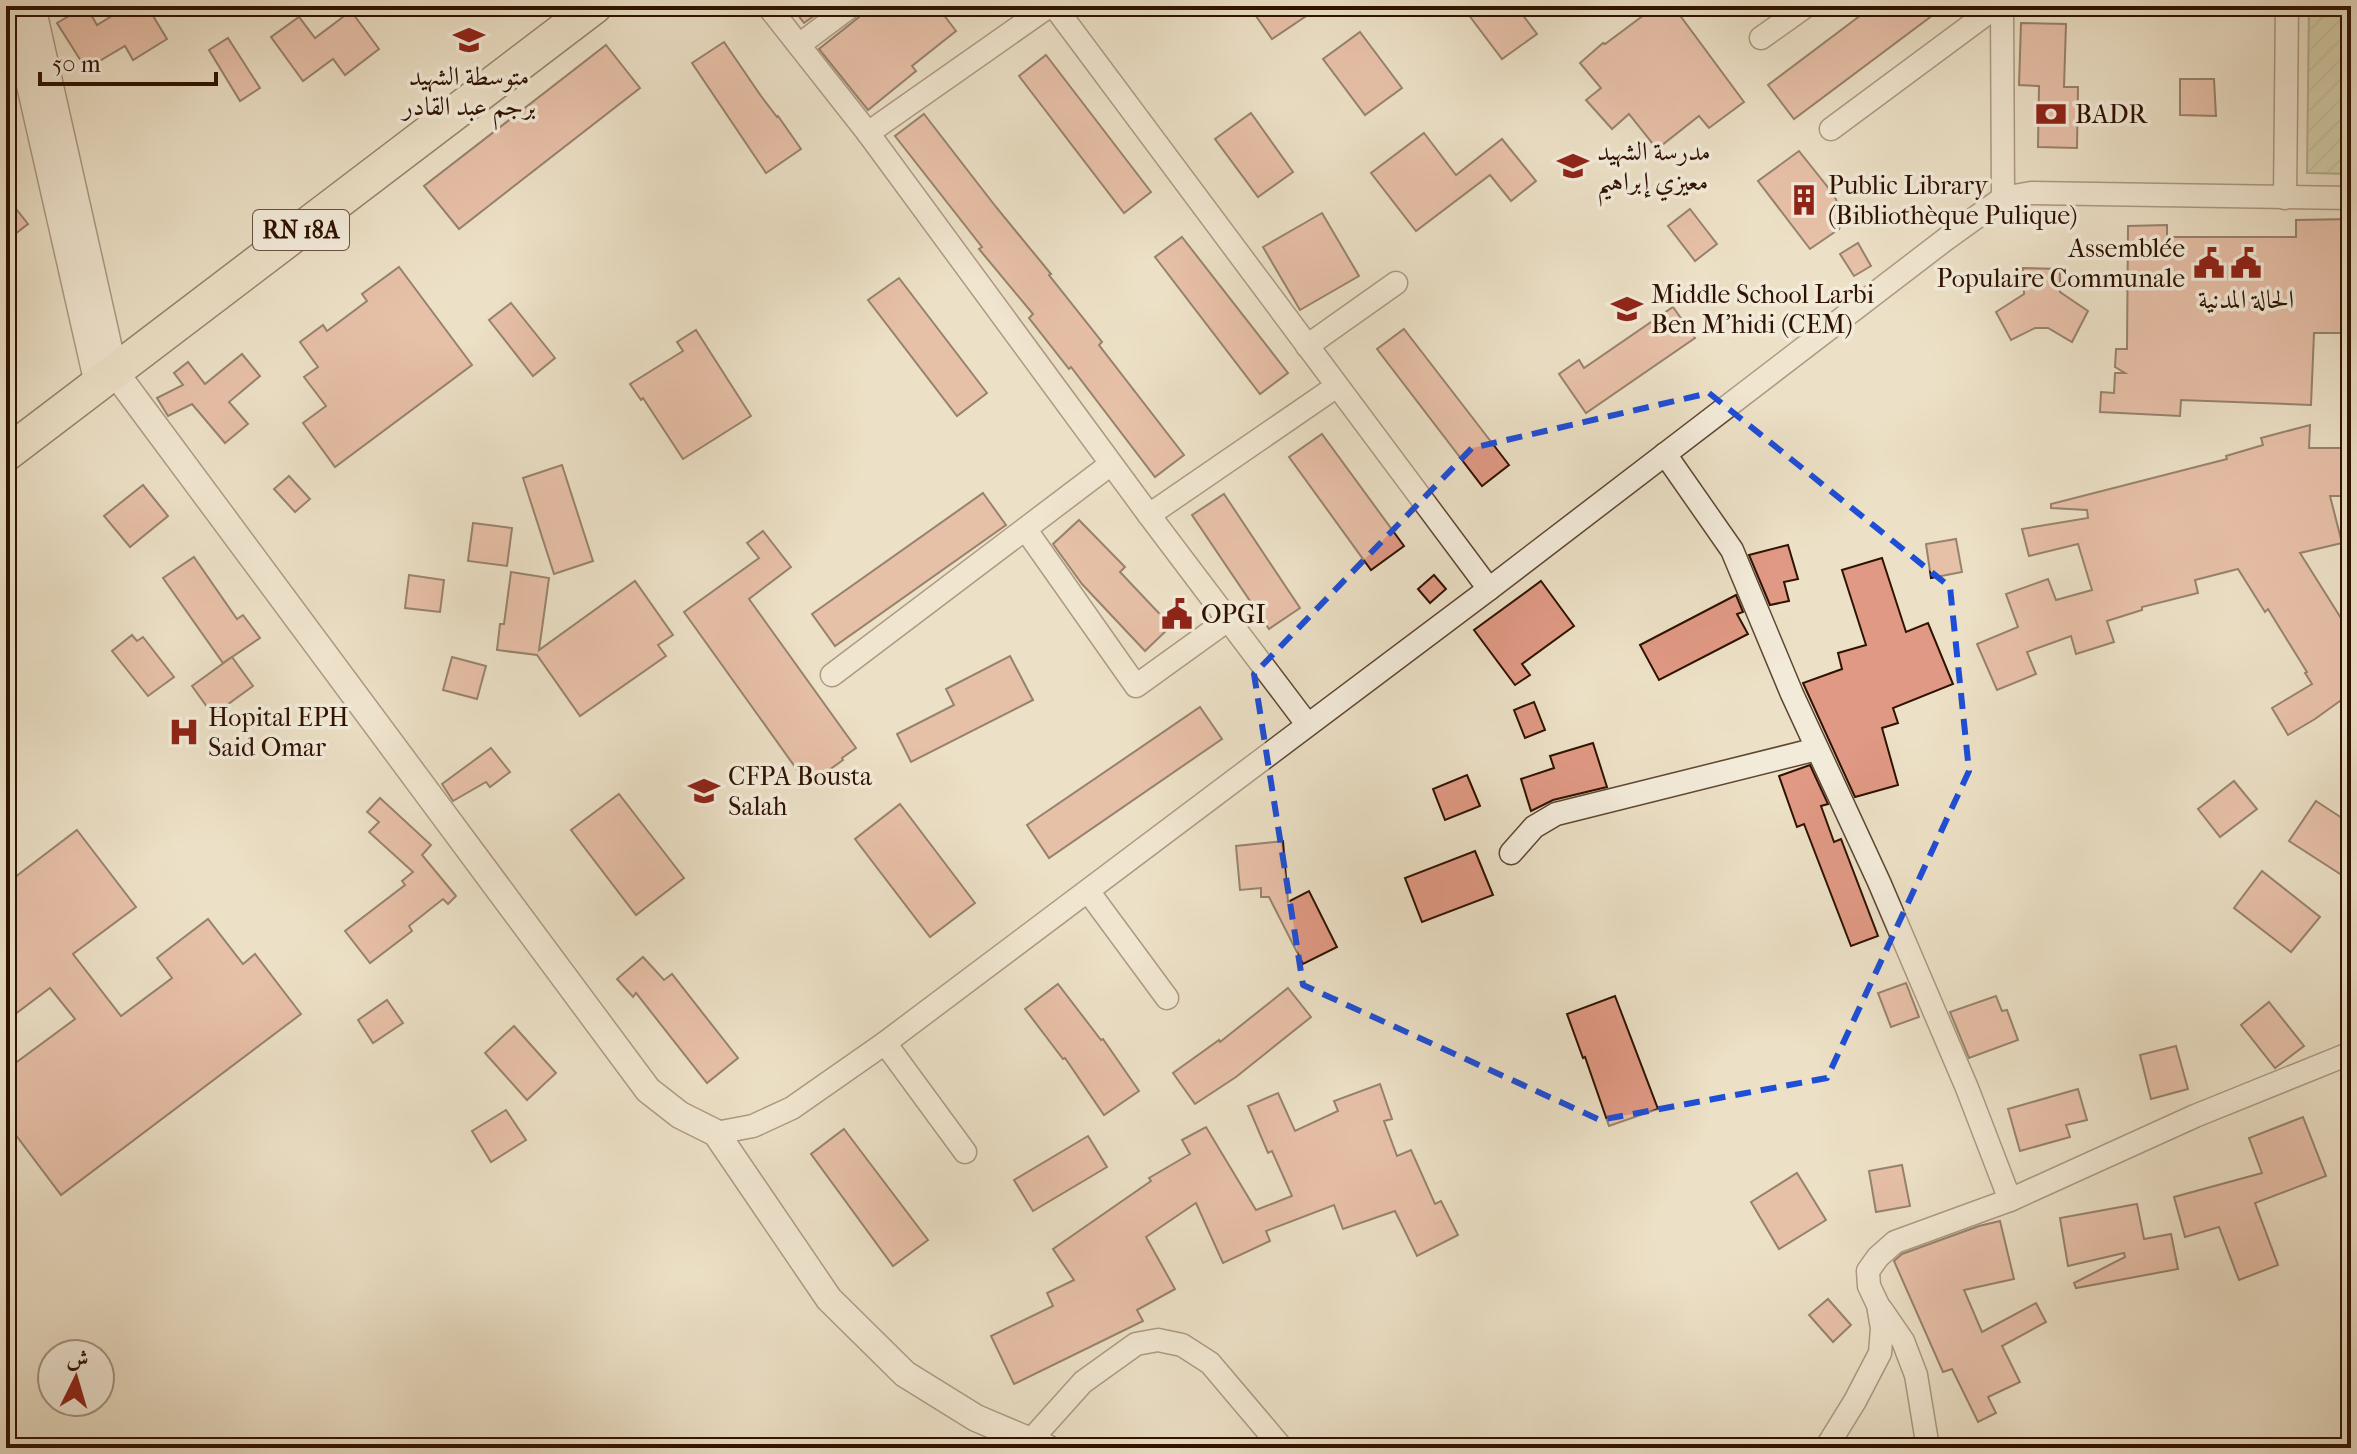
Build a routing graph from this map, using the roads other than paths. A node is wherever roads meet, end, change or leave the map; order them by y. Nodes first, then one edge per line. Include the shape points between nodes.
1 (12, 6) edge
2 (32, 6) edge
3 (595, 6) edge
4 (768, 6) edge
5 (851, 6) edge
6 (1051, 6) edge
7 (1806, 6) edge
8 (2000, 6) edge
9 (2278, 6) edge
10 (2287, 6) edge
11 (1761, 38) dead end
12 (799, 45) junction
13 (1831, 129) dead end
14 (868, 133) junction
15 (2003, 198) junction
16 (2285, 198) junction
17 (2351, 198) edge
18 (1396, 283) dead end
19 (1307, 346) junction
20 (106, 378) junction
21 (1337, 386) junction
22 (6, 454) edge
23 (1665, 454) junction
24 (1111, 464) junction
25 (1149, 515) junction
26 (1026, 530) junction
27 (1489, 589) junction
28 (1229, 619) junction
29 (832, 675) dead end
30 (1307, 724) junction
31 (1817, 749) junction
32 (1511, 853) dead end
33 (1088, 891) junction
34 (1167, 998) dead end
35 (885, 1043) junction
36 (2351, 1053) edge
37 (716, 1133) junction
38 (965, 1152) dead end
39 (2010, 1200) junction
40 (1878, 1305) junction
41 (1038, 1444) edge
42 (1282, 1448) edge
43 (1826, 1448) edge
44 (1928, 1448) edge

1 - 20 street
2 - 20 street
3 - 20 main road, RN 18A
4 - 12 street
5 - 12 street
6 - 14 street
6 - 19 street
7 - 11 street
8 - 13 street
8 - 15 street
9 - 10 street
10 - 16 street
12 - 14 street
14 - 24 street
15 - 16 street via 2031,193
15 - 23 street
16 - 17 street
18 - 19 street
19 - 21 street
20 - 22 main road, RN 18A
20 - 37 street via 648,1090 680,1115
21 - 25 street
21 - 27 street
23 - 27 street
23 - 31 street via 1732,550
24 - 25 street
24 - 26 street
25 - 28 street
26 - 28 street via 1136,686
26 - 29 street
27 - 30 street
28 - 30 street
30 - 33 street
31 - 32 street via 1556,814 1534,827
31 - 39 street via 1967,1088
33 - 34 street
33 - 35 street
35 - 37 street via 792,1108 753,1126
35 - 38 street
36 - 39 street
37 - 41 street via 829,1299 894,1364 976,1418
39 - 40 street via 1895,1242 1868,1271
40 - 43 street via 1880,1353
40 - 44 street via 1903,1341 1916,1375
41 - 42 street via 1083,1382 1136,1344 1158,1340 1182,1345 1210,1363

